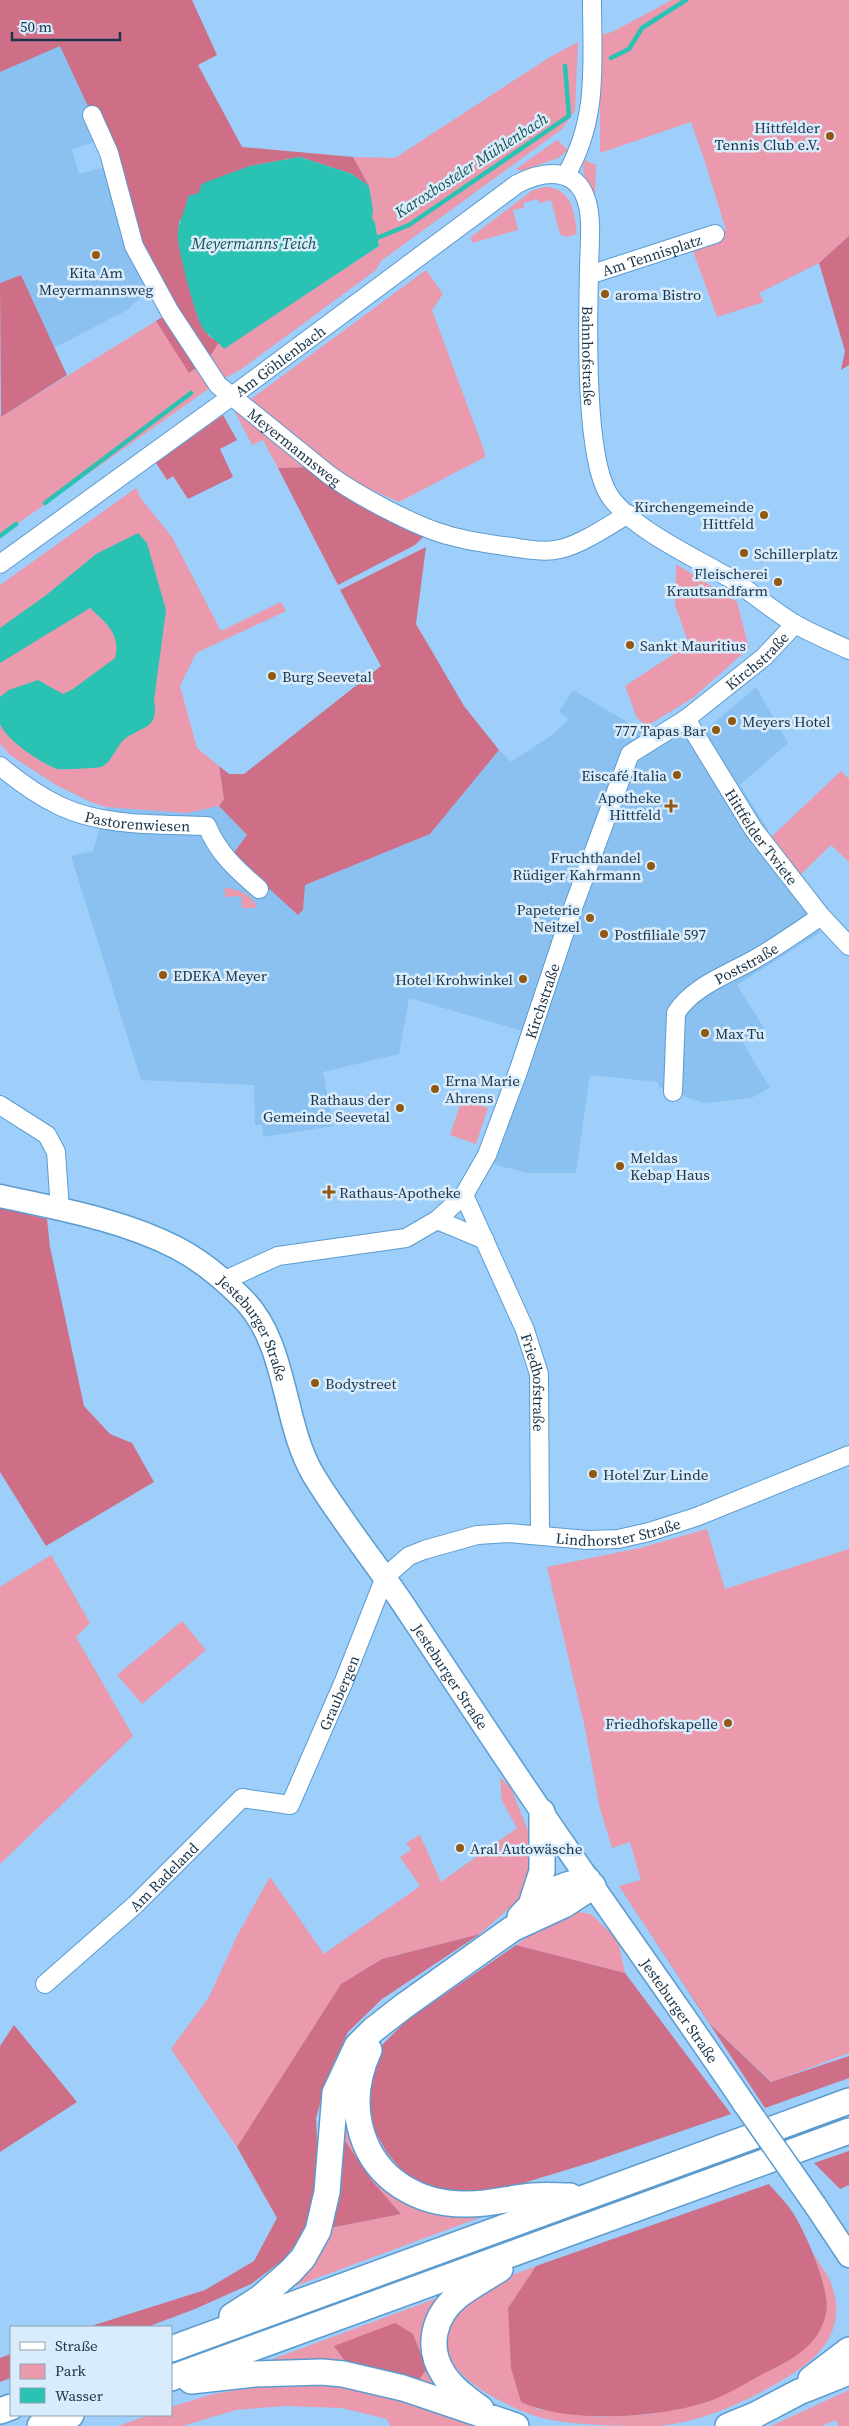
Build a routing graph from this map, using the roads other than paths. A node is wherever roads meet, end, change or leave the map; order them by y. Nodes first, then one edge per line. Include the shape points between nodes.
1 (592, 0) edge
2 (92, 115) dead end
3 (566, 175) junction
4 (715, 234) dead end
5 (589, 275) junction
6 (232, 396) junction
7 (628, 514) junction
8 (0, 564) edge
9 (795, 624) junction
10 (849, 650) edge
11 (686, 719) junction
12 (0, 766) edge
13 (258, 889) dead end
14 (821, 916) junction
15 (849, 946) edge
16 (673, 1092) dead end
17 (0, 1105) edge
18 (464, 1195) junction
19 (0, 1196) edge
20 (60, 1210) junction
21 (437, 1220) junction
22 (485, 1240) junction
23 (223, 1281) junction
24 (849, 1455) edge
25 (540, 1535) junction
26 (385, 1577) junction
27 (290, 1806) joint
28 (542, 1812) junction
29 (591, 1883) junction
30 (531, 1905) junction
31 (512, 1929) junction
32 (46, 1984) dead end
33 (387, 2020) junction
34 (849, 2101) edge
35 (849, 2131) edge
36 (590, 2196) junction
37 (547, 2241) junction
38 (849, 2256) edge
39 (849, 2335) edge
40 (199, 2339) junction
41 (172, 2349) edge
42 (845, 2360) edge
43 (172, 2378) edge
44 (172, 2383) edge
45 (68, 2416) edge
46 (491, 2417) junction
47 (40, 2426) edge
48 (516, 2426) edge
49 (728, 2426) edge

1 - 3 street via 589,115 578,154
2 - 6 street, Meyermannsweg via 109,153 134,246 170,312 218,385
3 - 5 street, Bahnhofstraße via 578,184 586,199
3 - 6 street, Am Göhlenbach via 549,173 517,184
4 - 5 street, Am Tennisplatz
5 - 7 street, Bahnhofstraße via 592,417 597,458 609,495
6 - 7 street, Meyermannsweg via 339,482 444,535 482,543 561,549
6 - 8 street, Am Göhlenbach
7 - 9 street, Bahnhofstraße
9 - 10 street, Bahnhofstraße
9 - 11 street, Kirchstraße via 764,657
11 - 14 street, Hittfelder Twiete via 754,830
11 - 18 street, Kirchstraße via 630,754 487,1155
12 - 13 street, Pastorenwiesen via 34,791 77,813 99,819 207,826 221,852
14 - 15 street, Hittfelder Twiete
14 - 16 street, Poststraße via 682,1003 676,1013
17 - 20 street via 47,1135 56,1152
18 - 21 street, Kirchstraße
18 - 22 street, Friedhofstraße
19 - 20 main road, Jesteburger Straße
20 - 23 main road, Jesteburger Straße via 153,1237 179,1249
21 - 22 street
21 - 23 street, Kirchstraße via 406,1238 278,1256
22 - 25 street, Friedhofstraße via 526,1330 539,1374
23 - 26 main road, Jesteburger Straße via 248,1304 267,1334 296,1436 313,1474
24 - 25 street, Lindhorster Straße via 696,1517 649,1532 618,1539 588,1540
25 - 26 street, Lindhorster Straße via 477,1535 409,1556
26 - 27 street, Graubergen
26 - 28 main road, Jesteburger Straße
27 - 32 street, Am Radeland via 242,1798 135,1905
28 - 29 main road, Jesteburger Straße
28 - 30 highway via 542,1871
29 - 30 highway via 560,1886
29 - 31 highway via 564,1905
29 - 38 main road, Jesteburger Straße, bridge
30 - 31 highway
31 - 33 highway
33 - 36 highway via 361,2068 356,2100 364,2141 386,2175 411,2193 444,2203 473,2204 532,2196
33 - 40 highway via 357,2046 336,2093 328,2192 318,2231 310,2247 278,2283
34 - 36 highway
35 - 37 highway
36 - 40 highway
37 - 43 highway
37 - 46 highway via 457,2297 438,2321 434,2348 444,2376
39 - 42 highway
40 - 41 highway
42 - 49 highway via 799,2392
44 - 46 highway via 255,2374 322,2372 379,2381
45 - 47 highway
46 - 48 highway

